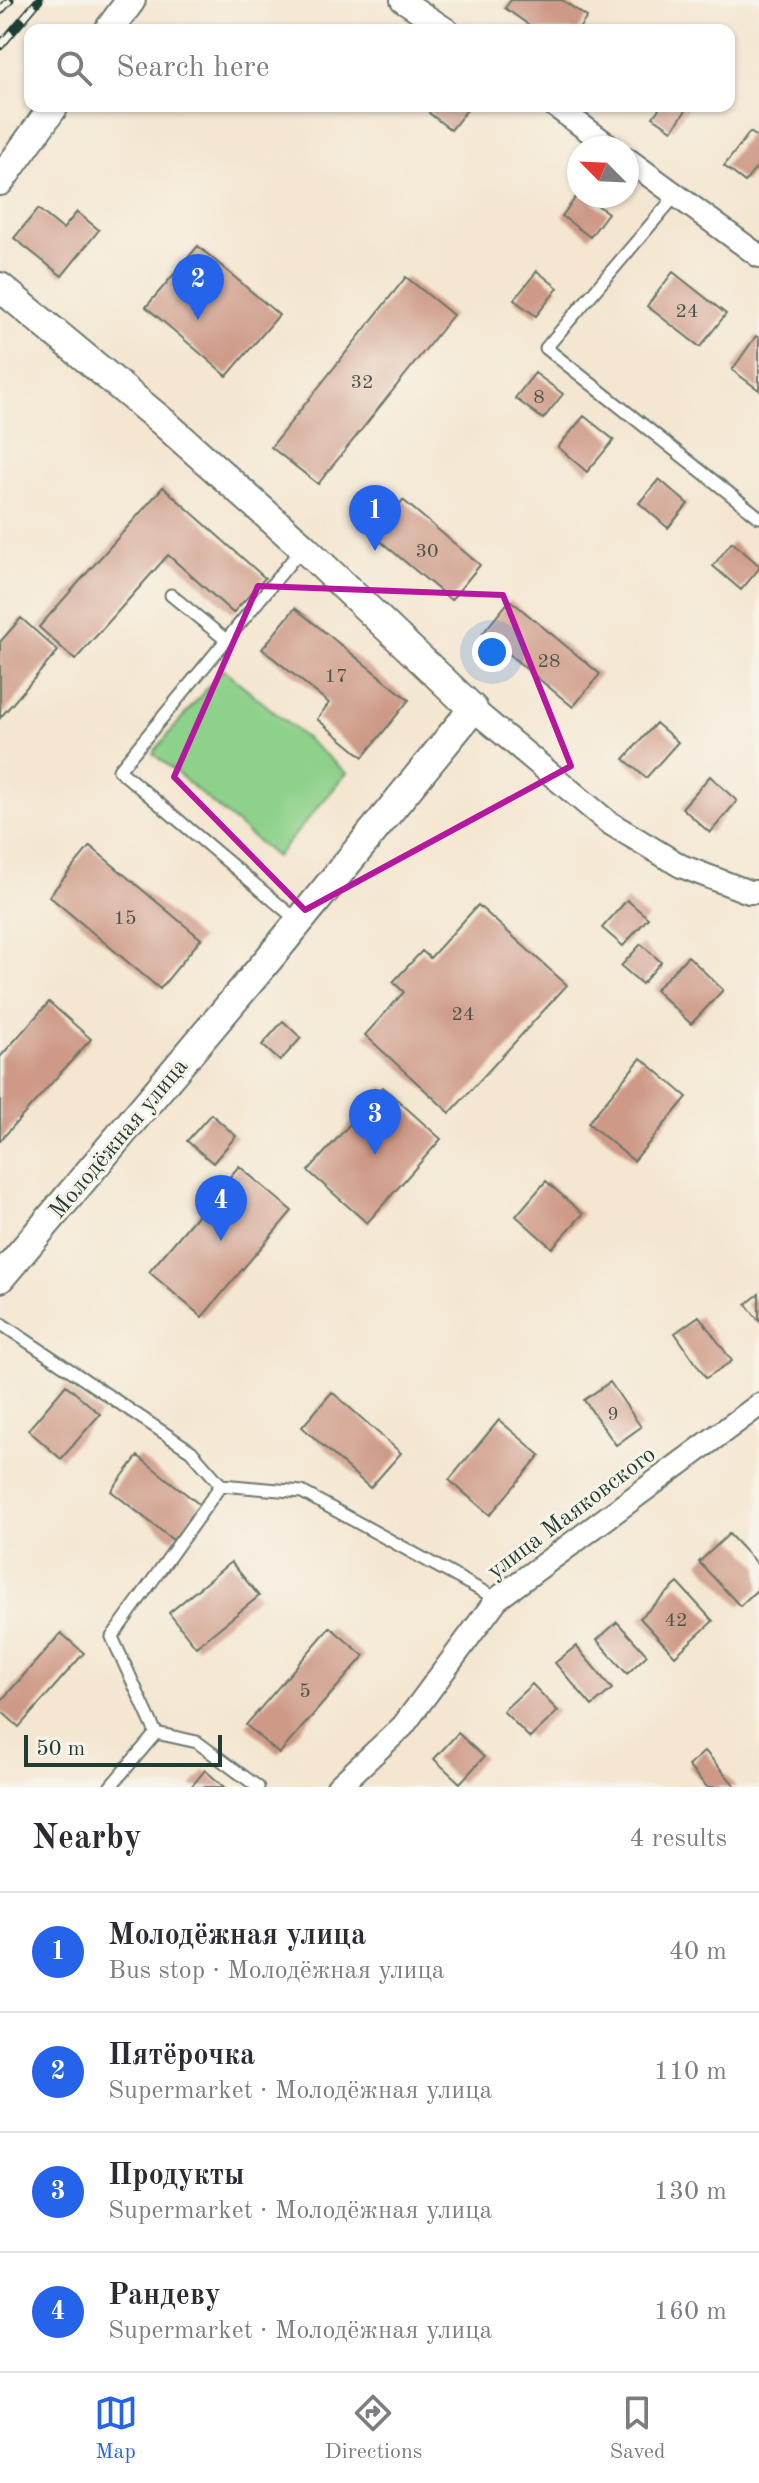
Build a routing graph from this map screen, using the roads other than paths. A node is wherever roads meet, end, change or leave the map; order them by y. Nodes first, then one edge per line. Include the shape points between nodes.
1 (131, 0) edge
2 (402, 0) edge
3 (113, 24) edge
4 (438, 24) edge
5 (50, 112) edge
6 (563, 112) edge
7 (596, 136) edge
8 (639, 168) edge
9 (0, 181) edge
10 (676, 195) junction
11 (759, 256) edge
12 (0, 287) edge
13 (759, 517) edge
14 (303, 547) junction
15 (171, 595) dead end
16 (226, 640) junction
17 (473, 709) junction
18 (759, 892) edge
19 (299, 921) junction
20 (0, 1278) edge
21 (0, 1323) edge
22 (759, 1405) edge
23 (221, 1485) junction
24 (497, 1599) junction
25 (156, 1733) junction
26 (110, 1787) edge
27 (258, 1787) edge
28 (338, 1787) edge

1 - 3 street
2 - 4 street
5 - 9 street
6 - 7 street
8 - 10 street
10 - 11 street
10 - 13 lane via 546,348
12 - 14 street
14 - 16 lane
14 - 17 street
15 - 16 lane
16 - 19 lane via 119,770
17 - 18 street via 608,822 681,866
17 - 19 street, Молодёжная улица
19 - 20 street, Молодёжная улица
21 - 23 lane via 191,1451
22 - 24 street, улица Маяковского
23 - 24 lane via 302,1492
23 - 25 lane via 112,1637
24 - 28 street, улица Маяковского via 403,1726
25 - 26 lane
25 - 27 lane via 197,1742

